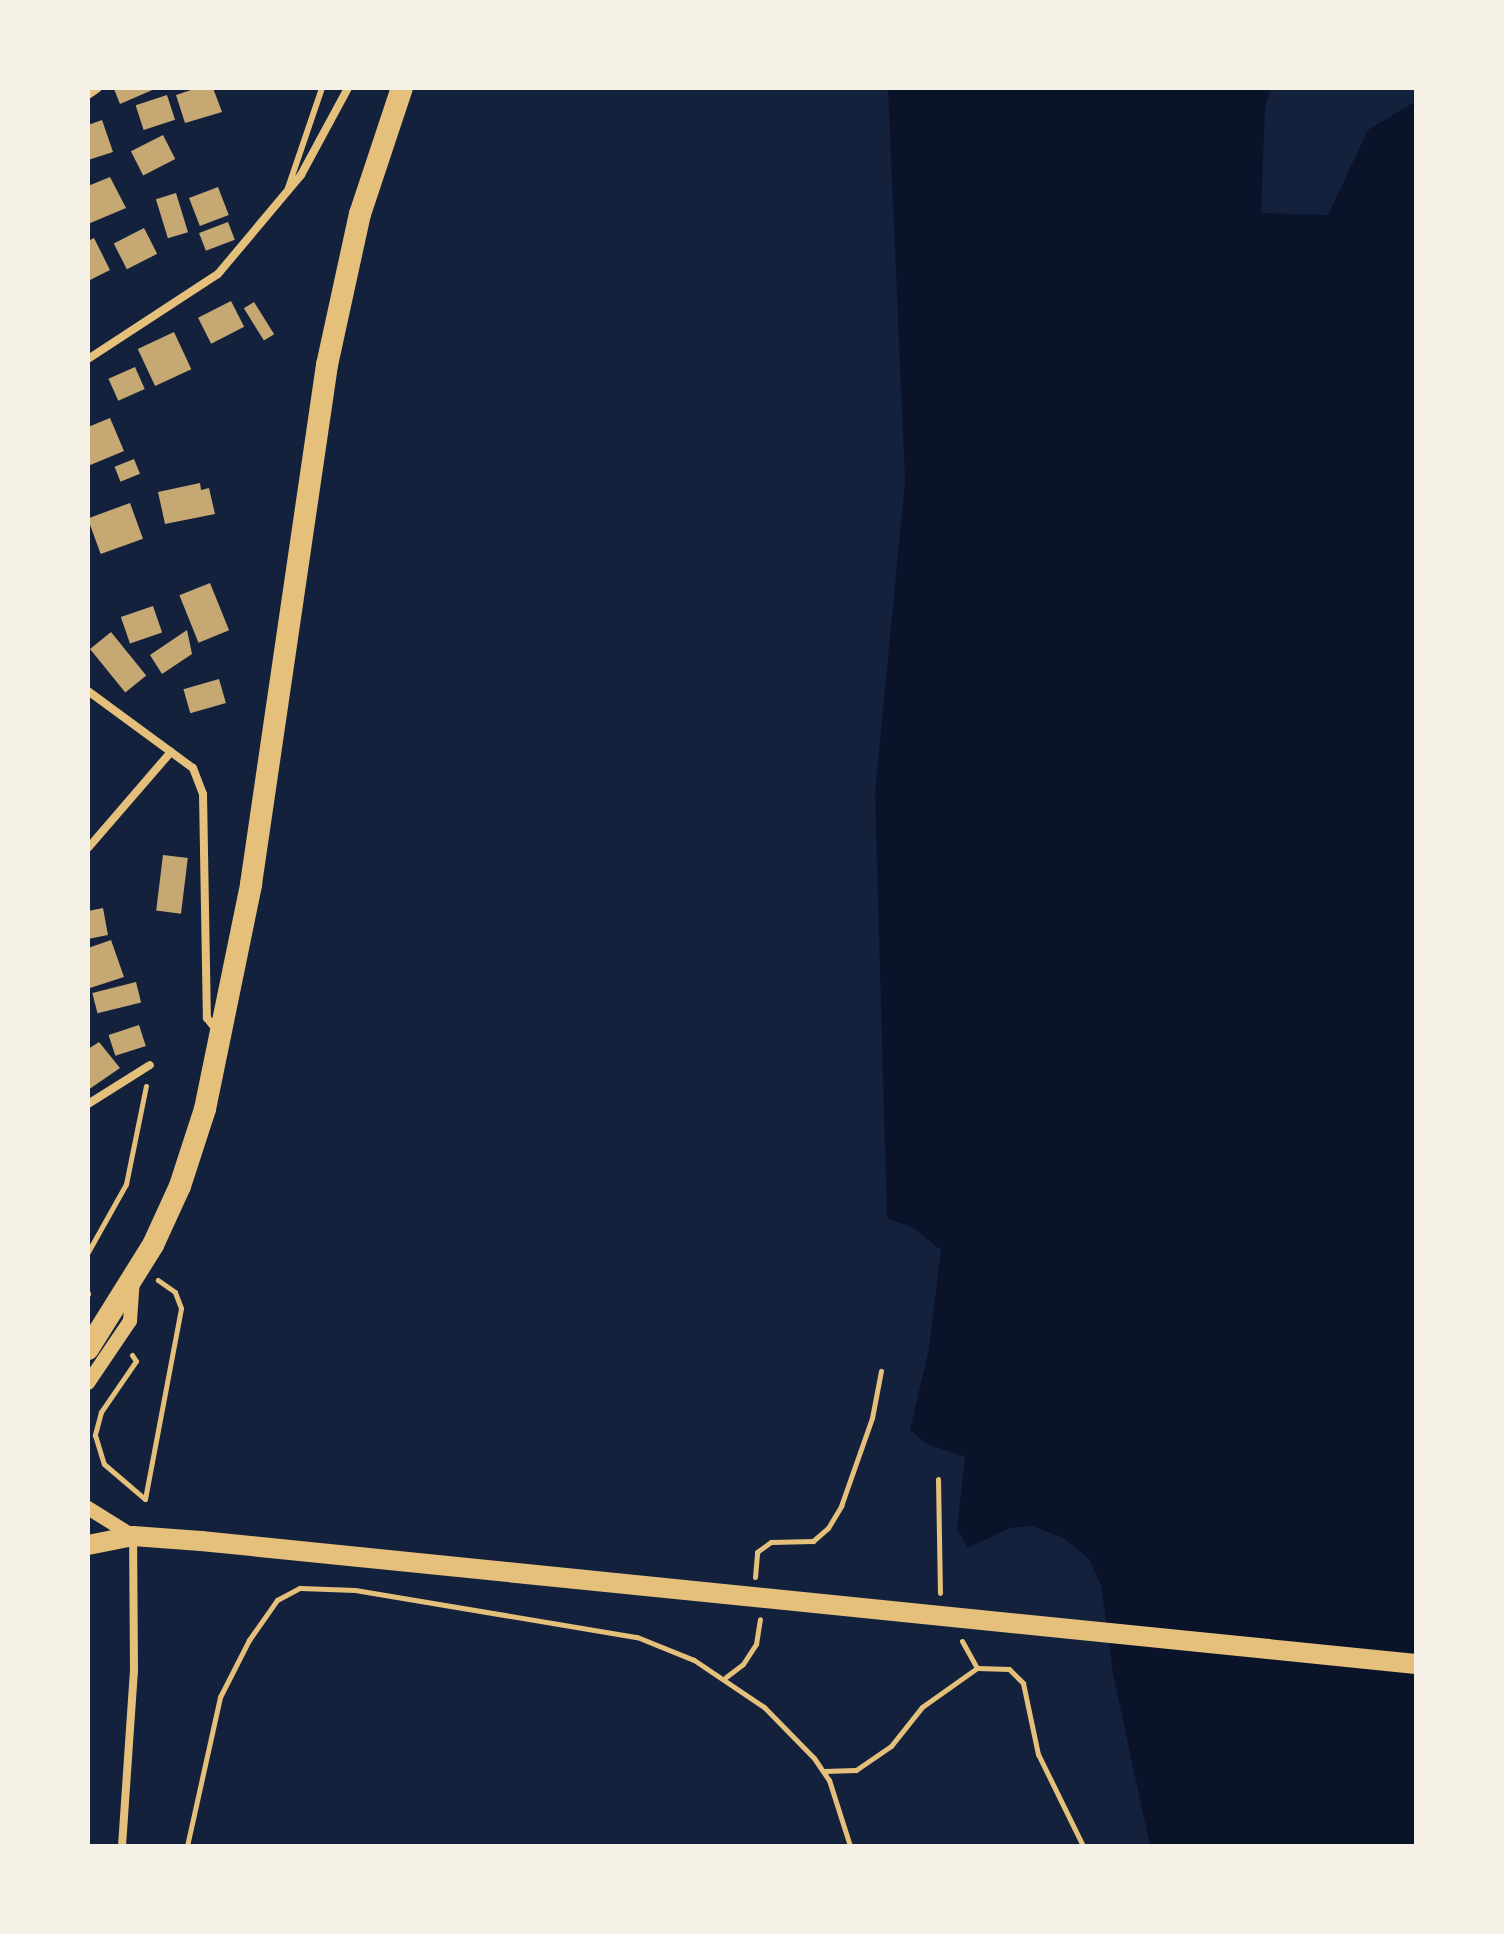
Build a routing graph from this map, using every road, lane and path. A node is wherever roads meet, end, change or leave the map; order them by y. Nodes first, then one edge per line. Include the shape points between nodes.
1 (98, 88) edge
2 (322, 88) edge
3 (348, 88) edge
4 (402, 88) edge
5 (88, 95) edge
6 (286, 195) junction
7 (88, 359) edge
8 (88, 691) edge
9 (171, 752) junction
10 (88, 848) edge
11 (222, 1036) junction
12 (150, 1065) joint
13 (88, 1104) edge
14 (88, 1252) edge
15 (137, 1275) junction
16 (92, 1343) edge
17 (132, 1355) dead end
18 (881, 1371) dead end
19 (88, 1383) edge
20 (938, 1479) dead end
21 (88, 1508) edge
22 (133, 1536) junction
23 (88, 1545) edge
24 (757, 1588) dead end
25 (940, 1604) dead end
26 (759, 1612) dead end
27 (955, 1631) dead end
28 (1416, 1664) edge
29 (977, 1668) junction
30 (726, 1677) junction
31 (823, 1771) junction
32 (122, 1846) edge
33 (187, 1846) edge
34 (850, 1846) edge
35 (1083, 1846) edge

1 - 5 street
2 - 6 lane
3 - 6 street
4 - 11 highway via 360,214 327,365 251,884
6 - 7 street via 218,274
8 - 9 street
9 - 10 street
9 - 11 street via 193,768 203,794 207,1018
11 - 15 highway via 193,1151
12 - 13 street
12 - 14 path via 126,1184
15 - 16 highway
15 - 17 path via 175,1292 181,1308 145,1499 104,1464 95,1435 101,1412 136,1361
15 - 19 street via 130,1321
18 - 24 path via 872,1418 841,1506 813,1541 771,1542 757,1552
20 - 25 path
21 - 22 street
22 - 23 main road
22 - 28 main road
22 - 32 street via 134,1671
26 - 30 path via 756,1644
27 - 29 path
29 - 31 path via 922,1707 891,1746 856,1770
29 - 35 path via 1009,1669 1023,1683 1038,1754
30 - 31 path via 764,1707
30 - 33 path via 637,1637 355,1590 300,1588 277,1600 220,1697
31 - 34 path

